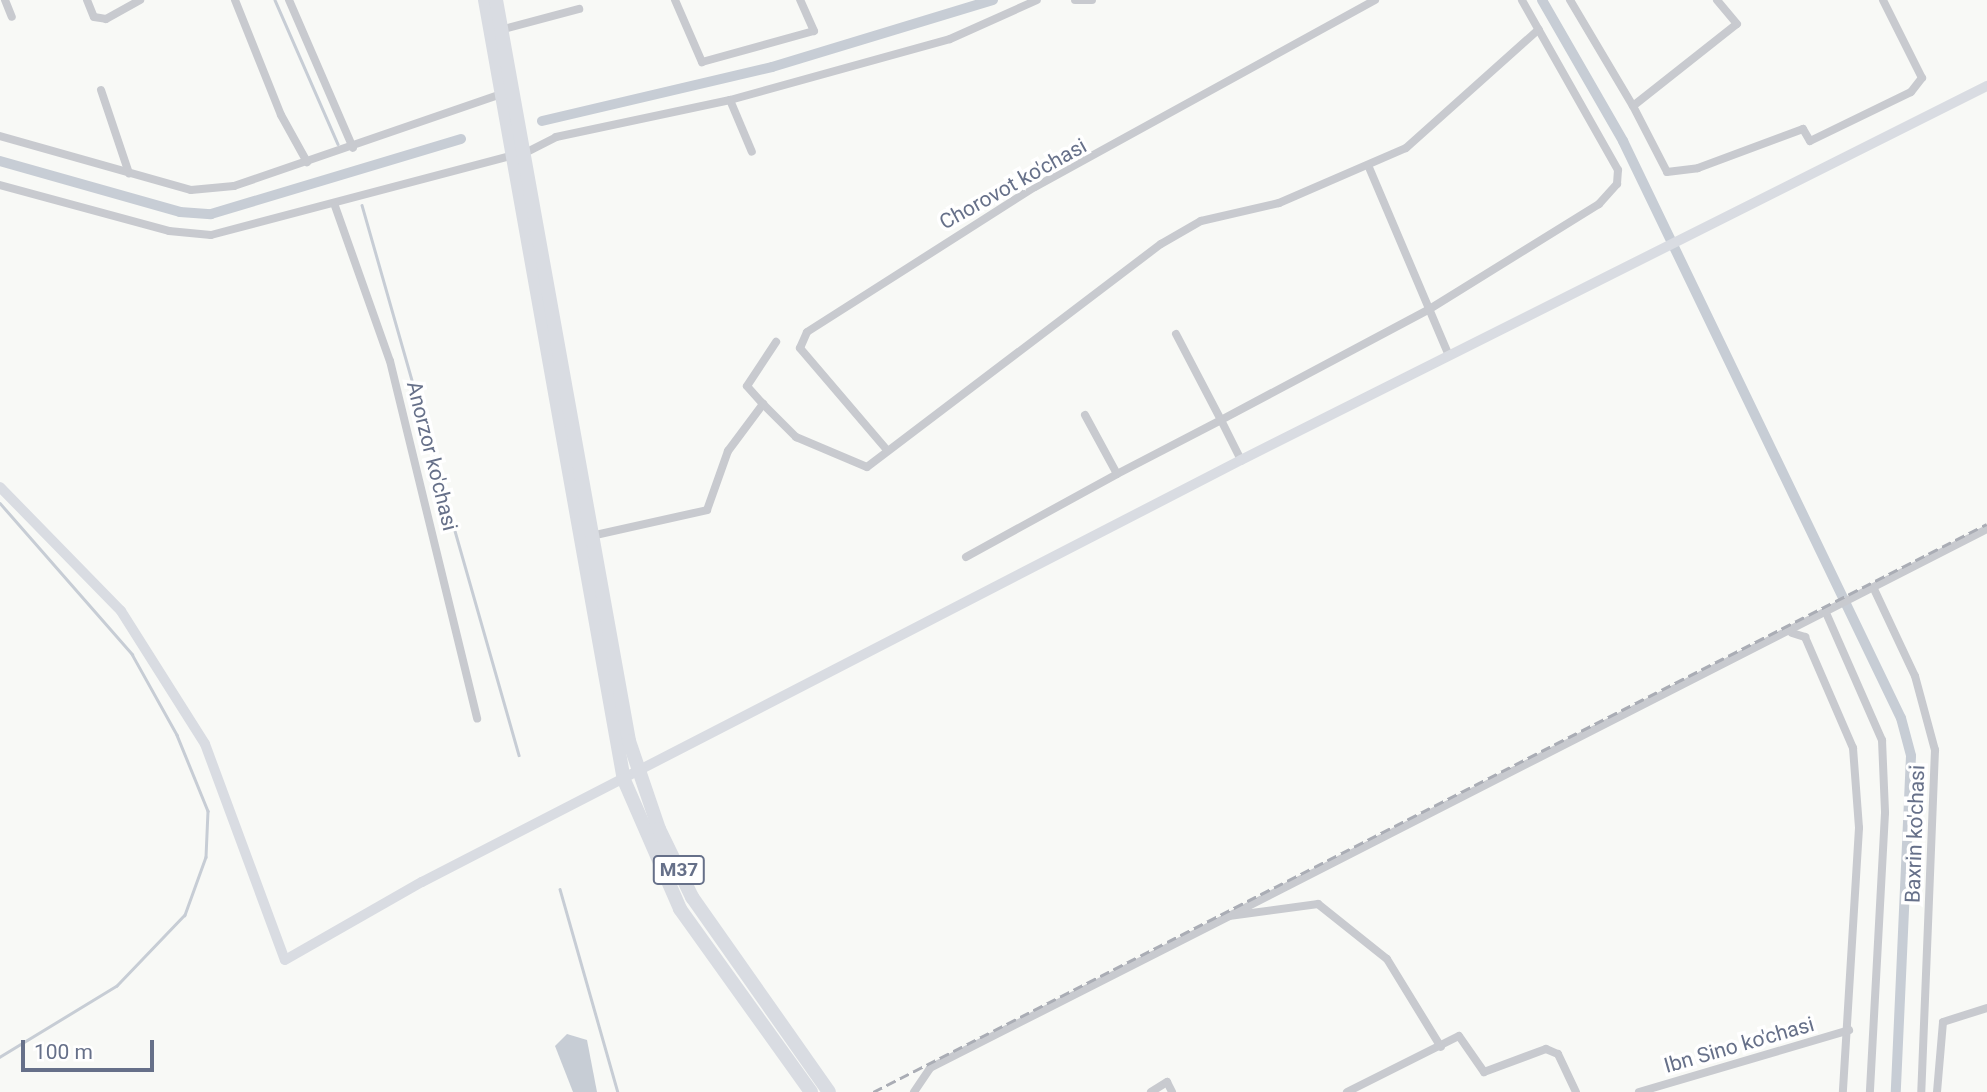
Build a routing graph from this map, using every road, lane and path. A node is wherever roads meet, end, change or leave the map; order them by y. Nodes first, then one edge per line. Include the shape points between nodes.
1 (5, 0) edge
2 (87, 0) edge
3 (140, 0) edge
4 (235, 0) edge
5 (289, 0) edge
6 (485, 0) edge
7 (496, 0) edge
8 (675, 0) edge
9 (800, 0) edge
10 (1037, 0) edge
11 (1075, 0) edge
12 (1092, 0) edge
13 (1375, 0) edge
14 (1522, 0) edge
15 (1570, 0) edge
16 (1717, 0) edge
17 (1883, 0) edge
18 (579, 9) dead end
19 (12, 17) dead end
20 (1539, 29) junction
21 (500, 30) junction
22 (1987, 86) edge
23 (102, 90) dead end
24 (506, 93) junction
25 (730, 100) junction
26 (1633, 106) junction
27 (0, 136) edge
28 (353, 148) junction
29 (752, 152) dead end
30 (517, 155) junction
31 (307, 162) junction
32 (1367, 165) junction
33 (129, 173) junction
34 (0, 185) edge
35 (335, 206) junction
36 (1428, 310) junction
37 (1176, 334) dead end
38 (776, 342) dead end
39 (1449, 356) junction
40 (763, 404) junction
41 (1084, 415) dead end
42 (1221, 420) junction
43 (887, 450) junction
44 (1241, 460) junction
45 (1117, 474) junction
46 (0, 487) edge
47 (1987, 530) edge
48 (590, 536) junction
49 (966, 558) dead end
50 (1874, 589) junction
51 (1827, 614) junction
52 (1792, 633) junction
53 (477, 719) dead end
54 (639, 773) junction
55 (624, 780) junction
56 (1229, 916) junction
57 (1987, 1009) edge
58 (1849, 1030) junction
59 (1441, 1047) junction
60 (809, 1091) edge
61 (829, 1092) edge
62 (914, 1092) edge
63 (1151, 1092) edge
64 (1172, 1092) edge
65 (1347, 1092) edge
66 (1576, 1092) edge
67 (1639, 1092) edge
68 (1843, 1092) edge
69 (1870, 1092) edge
70 (1921, 1092) edge
71 (1937, 1092) edge

1 - 19 street
2 - 3 street via 94,18 106,19
4 - 31 street via 281,115
5 - 28 street
6 - 24 highway, M37
7 - 21 highway, M37
8 - 9 street via 702,62 814,31
10 - 25 street via 950,39
11 - 12 street
13 - 43 street, Chorovot ko'chasi via 1035,187 807,332 800,348
14 - 20 street
15 - 26 street
16 - 26 street via 1737,24
17 - 26 street via 1922,78 1911,92 1810,141 1803,129 1698,168 1667,172
18 - 21 street
20 - 32 street via 1514,45 1438,124
20 - 36 street via 1594,120 1618,170 1617,184 1600,204
21 - 24 highway, M37
22 - 39 street
23 - 33 street
24 - 28 street
24 - 30 highway, M37
25 - 29 street
25 - 30 street via 556,137
27 - 33 street
28 - 31 street
30 - 35 street via 416,177
30 - 48 highway, M37
30 - 55 highway, M37
31 - 33 street via 234,186 191,190
32 - 36 street
32 - 43 street via 1279,203 1201,221 1161,244
34 - 35 street via 188,235 243,230
35 - 53 street, Anorzor ko'chasi via 390,361
36 - 39 street
36 - 42 street
37 - 42 street
38 - 40 street via 747,386
39 - 44 street
40 - 43 street via 796,437 867,467
40 - 48 street via 728,451 729,461 707,510
41 - 45 street
42 - 44 street
42 - 45 street
44 - 54 street
45 - 49 street
46 - 55 street via 121,611 205,744 285,961 422,882
47 - 50 street
48 - 54 highway, M37
50 - 51 street
50 - 70 street, Baxrin ko'chasi via 1915,676 1935,750
51 - 52 street
51 - 69 street via 1882,740 1885,813
52 - 56 street
52 - 58 street via 1805,637 1853,748 1860,828
54 - 55 street
54 - 61 highway, M37 via 692,897
55 - 60 highway, M37 via 680,909
56 - 59 street via 1318,904 1387,959
56 - 62 street via 930,1068
57 - 71 street via 1943,1022
58 - 67 street, Ibn Sino ko'chasi
58 - 68 street
59 - 65 street
59 - 66 street via 1459,1036 1484,1072 1501,1071 1546,1049 1558,1054
63 - 64 street via 1167,1082

